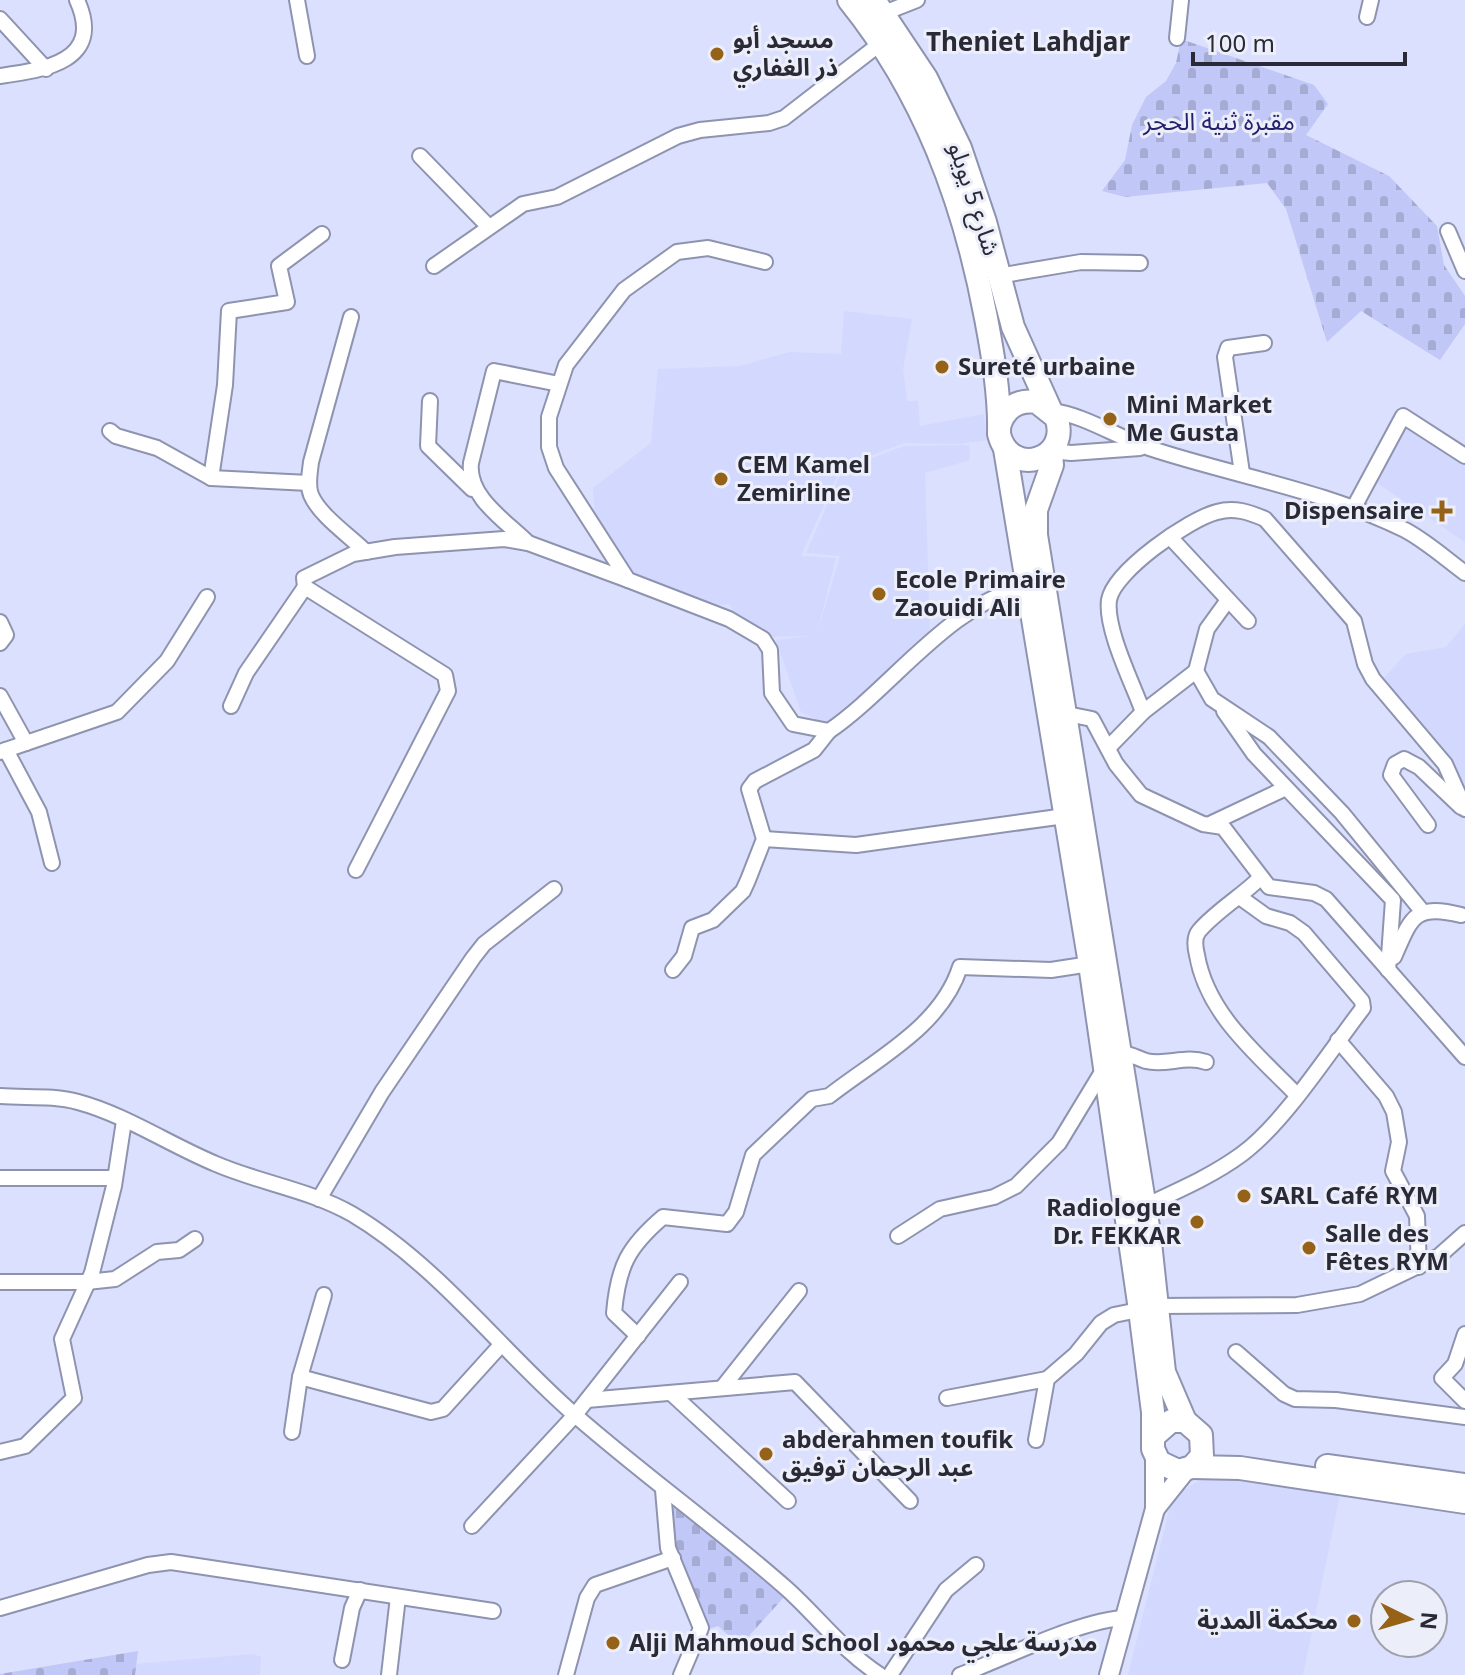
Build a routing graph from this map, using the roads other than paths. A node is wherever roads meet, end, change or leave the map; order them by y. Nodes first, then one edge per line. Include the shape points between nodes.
1 (77, 0) edge
2 (297, 0) edge
3 (849, 0) edge
4 (917, 0) edge
5 (1181, 0) edge
6 (1371, 0) edge
7 (879, 6) edge
8 (1367, 17) dead end
9 (0, 19) edge
10 (1177, 38) dead end
11 (881, 43) junction
12 (307, 56) dead end
13 (46, 69) junction
14 (0, 76) edge
15 (420, 156) dead end
16 (489, 227) junction
17 (1448, 231) dead end
18 (322, 234) dead end
19 (1465, 244) edge
20 (765, 262) dead end
21 (1140, 263) dead end
22 (434, 266) dead end
23 (1461, 266) edge
24 (998, 276) junction
25 (351, 317) dead end
26 (1264, 343) dead end
27 (559, 384) junction
28 (430, 401) dead end
29 (1051, 410) junction
30 (110, 431) dead end
31 (1002, 438) junction
32 (1148, 448) junction
33 (1051, 451) junction
34 (1465, 456) edge
35 (1242, 473) junction
36 (211, 478) junction
37 (309, 483) junction
38 (477, 494) junction
39 (1353, 509) junction
40 (1170, 537) junction
41 (528, 543) junction
42 (366, 552) junction
43 (1465, 573) edge
44 (628, 580) junction
45 (305, 587) junction
46 (1027, 587) junction
47 (207, 597) dead end
48 (1228, 600) junction
49 (1248, 621) dead end
50 (0, 622) edge
51 (0, 643) edge
52 (1196, 671) junction
53 (0, 696) edge
54 (231, 706) dead end
55 (1223, 710) junction
56 (1143, 712) junction
57 (1067, 714) junction
58 (829, 731) junction
59 (26, 743) junction
60 (1108, 748) junction
61 (3, 751) edge
62 (1286, 788) junction
63 (1465, 810) edge
64 (1065, 816) junction
65 (1212, 823) junction
66 (1428, 825) dead end
67 (764, 839) junction
68 (52, 863) dead end
69 (356, 870) dead end
70 (1260, 878) junction
71 (554, 889) dead end
72 (1241, 898) junction
73 (1422, 911) junction
74 (1461, 915) dead end
75 (1090, 964) junction
76 (673, 970) dead end
77 (1388, 970) junction
78 (1338, 1040) junction
79 (1465, 1057) edge
80 (1113, 1060) junction
81 (1206, 1062) dead end
82 (1296, 1094) junction
83 (0, 1096) edge
84 (124, 1121) junction
85 (0, 1178) edge
86 (115, 1178) junction
87 (319, 1199) junction
88 (1145, 1206) junction
89 (1465, 1233) edge
90 (898, 1236) dead end
91 (195, 1239) dead end
92 (1419, 1267) junction
93 (0, 1282) edge
94 (87, 1282) junction
95 (680, 1282) dead end
96 (799, 1291) dead end
97 (324, 1295) dead end
98 (1149, 1308) junction
99 (638, 1336) junction
100 (1464, 1344) edge
101 (500, 1346) junction
102 (1236, 1352) dead end
103 (300, 1377) junction
104 (1442, 1378) junction
105 (1047, 1379) junction
106 (1465, 1380) edge
107 (722, 1388) junction
108 (671, 1393) junction
109 (947, 1398) dead end
110 (587, 1400) junction
111 (1465, 1401) edge
112 (575, 1415) junction
113 (1465, 1417) edge
114 (1193, 1428) junction
115 (292, 1432) dead end
116 (1036, 1440) dead end
117 (1155, 1445) junction
118 (0, 1452) edge
119 (1189, 1468) junction
120 (1465, 1485) edge
121 (663, 1490) junction
122 (788, 1501) dead end
123 (910, 1501) dead end
124 (1465, 1502) edge
125 (1155, 1509) junction
126 (472, 1526) dead end
127 (673, 1558) junction
128 (976, 1565) dead end
129 (360, 1590) junction
130 (398, 1597) junction
131 (0, 1608) edge
132 (493, 1611) dead end
133 (1126, 1618) junction
134 (342, 1660) dead end
135 (389, 1675) edge
136 (566, 1675) edge
137 (681, 1675) edge
138 (880, 1675) edge
139 (890, 1675) edge
140 (960, 1675) edge
141 (1109, 1675) edge

1 - 13 street via 82,33 66,59
2 - 12 street
3 - 11 main road
4 - 7 street
5 - 10 street
6 - 8 street
7 - 24 main road, شارع 5 يويلو via 926,78 960,148
9 - 13 street
11 - 16 street via 784,118 678,136 557,197 523,204
11 - 31 main road via 923,114 955,191 983,298
13 - 14 street
15 - 16 street
16 - 22 street
17 - 23 street
18 - 36 street via 279,266 287,302 229,311
19 - 23 street
20 - 27 street via 708,248 677,252 650,268 606,309 566,365
21 - 24 street via 1081,262
24 - 29 main road, شارع 5 يويلو via 1013,327
25 - 37 street
26 - 35 street via 1228,348 1225,357
27 - 38 street via 499,369 490,375 470,477
27 - 44 street via 549,417 549,447 556,468
28 - 38 street via 428,446
29 - 31 main road via 1022,401 1010,408
29 - 32 street
29 - 33 main road via 1059,431
30 - 36 street via 157,448
31 - 33 main road via 1016,458 1031,461
31 - 46 main road
32 - 33 street
32 - 35 street
33 - 57 main road via 1052,465 1036,510 1036,535
34 - 39 street via 1403,416
35 - 39 street
36 - 37 street
37 - 42 street via 322,509
38 - 41 street
39 - 43 street via 1408,532
40 - 48 street
40 - 56 street via 1125,573 1109,602 1111,624
40 - 63 street via 1215,512 1248,511 1265,519 1354,621 1373,679 1445,764
41 - 42 street via 467,540
41 - 44 street
42 - 45 street via 304,578
44 - 58 street via 729,619 763,639 770,650 772,693 782,710 793,724
45 - 54 street via 246,673
45 - 69 street via 445,675 448,683 429,732
46 - 58 street via 992,598 954,625
46 - 64 main road
47 - 59 street via 167,661 117,712
48 - 49 street
48 - 52 street via 1207,629
50 - 51 street via 6,635
52 - 55 street
52 - 56 street
53 - 59 street
55 - 62 street
55 - 73 street via 1269,737 1342,813
56 - 60 street
57 - 60 street via 1092,719
57 - 80 main road
58 - 67 street via 814,750 749,789
59 - 61 street
60 - 65 street via 1141,795 1203,824
61 - 68 street via 39,812
62 - 65 street
62 - 77 street via 1393,900
63 - 66 street via 1404,759 1391,775
64 - 67 street via 856,845
64 - 75 main road
65 - 70 street via 1223,827
67 - 76 street via 743,891 713,920 692,928 684,956
70 - 72 street
70 - 77 street via 1269,887 1326,899
71 - 87 street via 473,958 390,1079
72 - 78 street via 1304,933 1362,1001 1363,1008
72 - 82 street via 1199,931 1198,964 1217,1008
73 - 74 street
73 - 77 street via 1412,918
75 - 80 main road
75 - 99 street via 1051,970 960,967 939,1009 923,1025 829,1096 812,1099 753,1155 736,1212 727,1224 663,1217 645,1233 625,1257 614,1313
77 - 79 street
78 - 82 street
78 - 92 street via 1394,1112 1399,1142 1393,1171 1417,1216
80 - 81 street via 1192,1057
80 - 88 main road
80 - 90 street via 1059,1143 1016,1186 994,1197 940,1209
80 - 98 main road
82 - 88 street via 1245,1152
83 - 84 street via 76,1101
84 - 86 street
84 - 87 street via 217,1165
85 - 86 street
86 - 94 street
87 - 101 street via 388,1240
88 - 98 main road
89 - 92 street
91 - 94 street via 179,1250 157,1252 115,1279
92 - 98 street via 1360,1294 1297,1305
93 - 94 street
94 - 118 street via 62,1339 74,1398 25,1446
95 - 99 street
96 - 107 street
97 - 103 street
98 - 105 street via 1107,1319
98 - 114 main road via 1164,1372
98 - 117 main road
99 - 110 street
100 - 104 street
101 - 103 street via 443,1409 431,1412
101 - 112 street
102 - 113 street via 1295,1399
103 - 115 street
104 - 106 street
104 - 111 street
105 - 109 street
105 - 116 street
107 - 108 street
107 - 123 street via 795,1382
108 - 110 street
108 - 122 street
110 - 112 street
112 - 121 street
112 - 126 street
114 - 117 main road via 1171,1421
114 - 119 main road via 1202,1456
114 - 120 main road via 1212,1445 1247,1456
117 - 119 main road via 1164,1467
117 - 125 street
119 - 124 main road via 1240,1468
119 - 125 street
121 - 127 street
121 - 138 street via 788,1590 851,1657
125 - 133 street
127 - 136 street via 595,1585
127 - 137 street via 701,1628
128 - 139 street via 946,1590
129 - 130 street
129 - 131 street via 171,1562
129 - 134 street
130 - 132 street
130 - 135 street
133 - 140 street via 1084,1626
133 - 141 street

